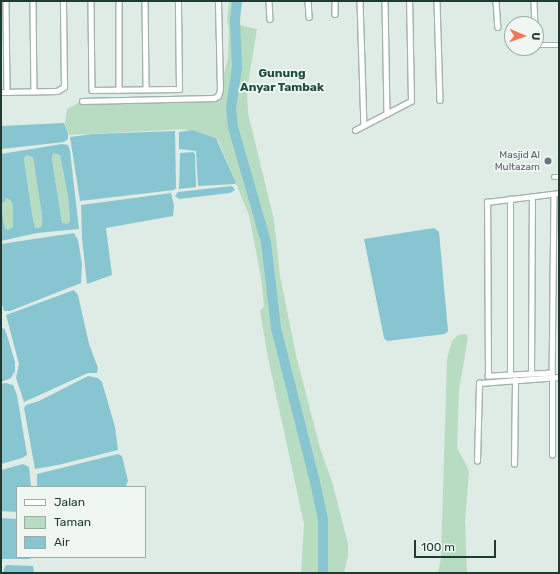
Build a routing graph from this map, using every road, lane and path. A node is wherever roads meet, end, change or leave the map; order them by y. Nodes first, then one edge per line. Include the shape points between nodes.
1 (6, 1) edge
2 (33, 1) edge
3 (63, 1) edge
4 (91, 1) edge
5 (119, 1) edge
6 (144, 1) edge
7 (178, 1) edge
8 (218, 1) edge
9 (270, 1) edge
10 (308, 1) edge
11 (335, 1) edge
12 (360, 1) edge
13 (385, 1) edge
14 (409, 1) edge
15 (437, 1) edge
16 (496, 1) edge
17 (534, 1) edge
18 (335, 14) dead end
19 (535, 16) edge
20 (308, 17) dead end
21 (270, 19) dead end
22 (498, 27) dead end
23 (544, 45) edge
24 (559, 45) edge
25 (146, 89) junction
26 (119, 90) junction
27 (34, 91) junction
28 (1, 92) edge
29 (7, 92) junction
30 (82, 100) dead end
31 (440, 100) dead end
32 (387, 114) junction
33 (364, 125) junction
34 (355, 130) dead end
35 (557, 193) edge
36 (532, 197) junction
37 (510, 200) junction
38 (531, 374) junction
39 (510, 375) junction
40 (559, 377) edge
41 (552, 378) junction
42 (515, 380) junction
43 (552, 455) dead end
44 (477, 461) dead end
45 (514, 464) dead end

1 - 29 street
2 - 27 street
3 - 27 street via 64,87 57,91
4 - 26 street via 92,90
5 - 26 street
6 - 25 street
7 - 25 street via 179,89
8 - 30 street via 218,96
9 - 21 street
10 - 20 street
11 - 18 street
12 - 33 street
13 - 32 street
14 - 32 street via 411,101
15 - 31 street
16 - 22 street
17 - 19 street
23 - 24 street
25 - 26 street
27 - 29 street
28 - 29 street
32 - 33 street
33 - 34 street
35 - 36 street
35 - 38 street via 552,372
36 - 37 street
36 - 38 street
37 - 39 street
37 - 39 street via 487,202 488,376
38 - 39 street
40 - 41 street
41 - 42 street
41 - 43 street
42 - 44 street via 480,382 478,385
42 - 45 street

